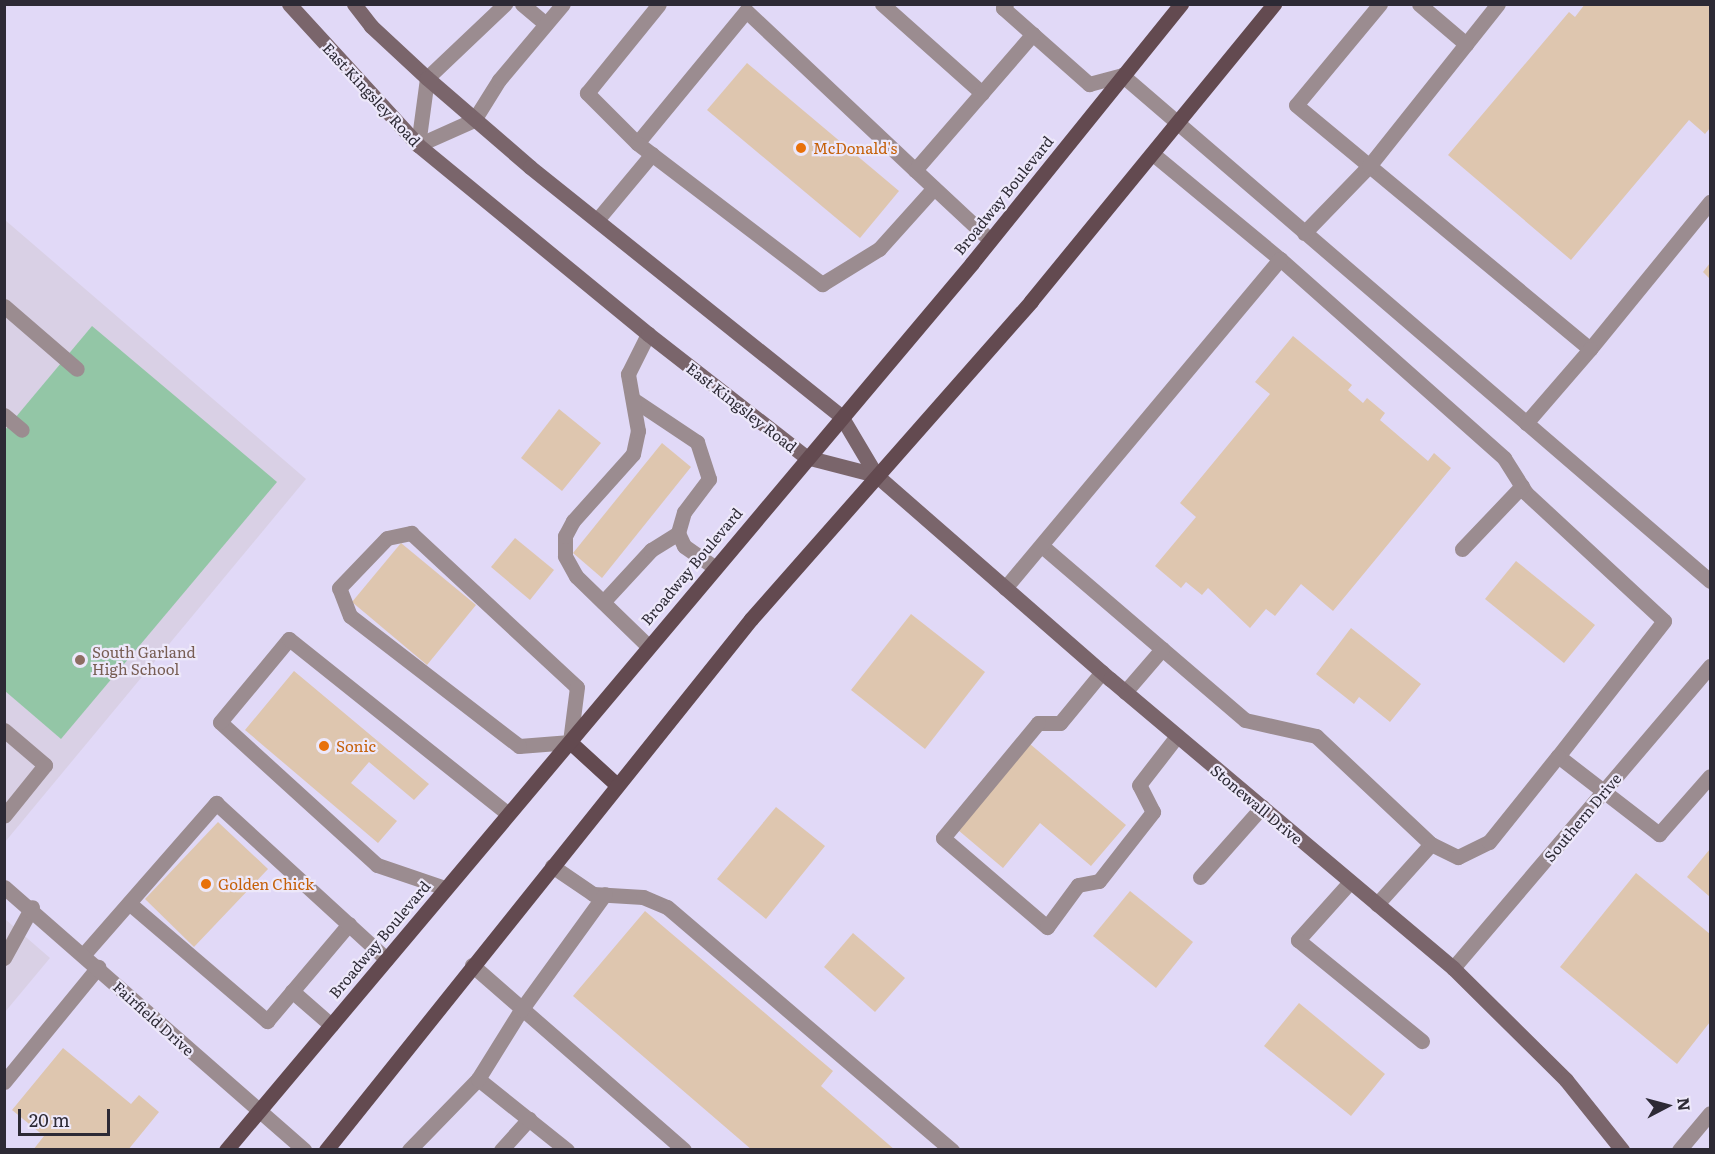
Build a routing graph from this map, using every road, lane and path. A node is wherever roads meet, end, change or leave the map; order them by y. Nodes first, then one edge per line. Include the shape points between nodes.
1 (289, 4) edge
2 (354, 4) edge
3 (505, 4) edge
4 (522, 4) edge
5 (563, 4) edge
6 (659, 4) edge
7 (882, 4) edge
8 (1181, 4) edge
9 (1274, 4) edge
10 (1380, 4) edge
11 (1419, 4) edge
12 (1498, 4) edge
13 (1003, 6) edge
14 (546, 24) junction
15 (1033, 34) junction
16 (1466, 44) junction
17 (1122, 75) junction
18 (427, 78) junction
19 (982, 93) junction
20 (474, 120) junction
21 (1176, 124) junction
22 (637, 143) junction
23 (418, 146) junction
24 (652, 154) junction
25 (1153, 154) junction
26 (1369, 166) junction
27 (915, 171) junction
28 (934, 188) junction
29 (1710, 202) edge
30 (597, 220) junction
31 (1304, 233) junction
32 (990, 240) junction
33 (1280, 259) junction
34 (4, 306) edge
35 (648, 334) junction
36 (1590, 349) junction
37 (78, 369) dead end
38 (634, 400) junction
39 (4, 415) edge
40 (841, 417) junction
41 (1526, 423) junction
42 (21, 430) dead end
43 (806, 457) junction
44 (876, 475) junction
45 (1522, 486) junction
46 (678, 533) junction
47 (1042, 546) junction
48 (1462, 549) dead end
49 (714, 567) junction
50 (1710, 581) edge
51 (1005, 588) junction
52 (603, 602) junction
53 (648, 646) junction
54 (1162, 649) junction
55 (1710, 666) edge
56 (1102, 672) junction
57 (1125, 692) junction
58 (4, 730) edge
59 (1177, 736) junction
60 (570, 742) junction
61 (1558, 756) junction
62 (1710, 776) edge
63 (617, 785) junction
64 (1602, 793) junction
65 (1262, 807) junction
66 (508, 814) junction
67 (4, 816) edge
68 (1431, 844) junction
69 (552, 866) junction
70 (1200, 877) dead end
71 (1350, 882) junction
72 (4, 887) edge
73 (445, 888) junction
74 (605, 894) junction
75 (129, 903) junction
76 (1377, 904) junction
77 (32, 907) junction
78 (349, 924) junction
79 (84, 954) junction
80 (4, 958) edge
81 (386, 959) junction
82 (472, 965) junction
83 (98, 967) junction
84 (1453, 968) junction
85 (292, 991) junction
86 (521, 1010) junction
87 (331, 1025) junction
88 (1422, 1041) dead end
89 (478, 1079) junction
90 (4, 1082) edge
91 (258, 1111) junction
92 (1710, 1113) edge
93 (529, 1119) junction
94 (226, 1149) edge
95 (304, 1149) edge
96 (326, 1149) edge
97 (409, 1149) edge
98 (501, 1149) edge
99 (567, 1149) edge
100 (684, 1149) edge
101 (952, 1149) edge
102 (1622, 1149) edge
103 (1679, 1149) edge

1 - 23 main road, East Kingsley Road
2 - 18 main road via 371,27
3 - 18 street
4 - 14 street
5 - 14 street
6 - 22 street via 587,93
7 - 19 street
8 - 17 main road, Broadway Boulevard
9 - 21 main road
10 - 26 street via 1296,105
11 - 16 street
12 - 16 street
13 - 15 street
14 - 20 street via 499,80
15 - 17 street via 1089,84
15 - 19 street
16 - 26 street
17 - 21 street
17 - 32 main road, Broadway Boulevard
18 - 20 main road
18 - 23 street
19 - 27 street
20 - 23 street
20 - 30 main road
21 - 25 main road
21 - 31 street
22 - 24 street
22 - 27 street via 746,11
23 - 35 main road, East Kingsley Road
24 - 28 street via 822,284 879,249
24 - 30 street
25 - 33 street
25 - 44 main road via 1031,301
26 - 31 street
26 - 36 street
27 - 28 street
28 - 32 street
29 - 36 street
30 - 40 main road
31 - 41 street
32 - 40 main road, Broadway Boulevard
33 - 45 street via 1504,458
33 - 47 street
34 - 37 street
35 - 38 street via 628,374
35 - 43 main road, East Kingsley Road
36 - 41 street
38 - 46 street via 697,442 707,469 708,479 684,512
38 - 52 street via 638,431 633,454 573,521 565,536 565,556 576,576
39 - 42 street
40 - 43 main road, Broadway Boulevard
40 - 44 main road
41 - 50 street
43 - 44 main road, East Kingsley Road
43 - 49 main road, Broadway Boulevard
44 - 51 main road, Stonewall Drive
44 - 63 main road via 751,619
45 - 48 street
45 - 61 street via 1664,621
46 - 49 street via 684,546
46 - 52 street via 651,550
47 - 51 street
47 - 54 street
49 - 53 main road, Broadway Boulevard
51 - 56 main road, Stonewall Drive
52 - 53 street
53 - 60 main road, Broadway Boulevard
54 - 57 street
54 - 68 street via 1245,720 1316,736
55 - 64 street, Southern Drive
56 - 57 main road, Stonewall Drive
56 - 59 street via 1060,723 1038,723 943,838 1047,927 1078,885 1099,880 1153,812 1139,785
57 - 59 main road, Stonewall Drive
58 - 67 street via 45,765
59 - 65 main road, Stonewall Drive
60 - 60 street via 578,687 411,533 387,538 339,588 350,616 519,746
60 - 63 main road
60 - 66 main road, Broadway Boulevard
61 - 64 street
61 - 68 street via 1489,842 1458,857
62 - 64 street via 1659,834
63 - 69 main road
64 - 84 street, Southern Drive
65 - 70 street
65 - 71 main road, Stonewall Drive
66 - 73 main road, Broadway Boulevard
66 - 73 street via 289,639 220,722 377,865
68 - 76 street
69 - 74 street via 593,894
69 - 82 main road
71 - 76 main road, Stonewall Drive
71 - 88 street via 1298,940
72 - 77 street, Fairfield Drive
73 - 81 main road, Broadway Boulevard
74 - 86 street
74 - 101 street via 643,897 667,907
75 - 78 street via 216,803
75 - 79 street
75 - 85 street via 267,1021
76 - 84 main road, Stonewall Drive
77 - 79 street, Fairfield Drive
77 - 80 street
78 - 81 street
78 - 85 street
79 - 83 street, Fairfield Drive
81 - 87 main road, Broadway Boulevard
82 - 86 street
82 - 96 main road
83 - 90 street
83 - 91 street, Fairfield Drive
84 - 102 main road, Stonewall Drive via 1566,1080
85 - 87 street
86 - 89 street
86 - 100 street
87 - 91 main road, Broadway Boulevard
89 - 93 street
89 - 97 street
91 - 94 main road, Broadway Boulevard
91 - 95 street, Fairfield Drive
92 - 103 street
93 - 98 street
93 - 99 street

